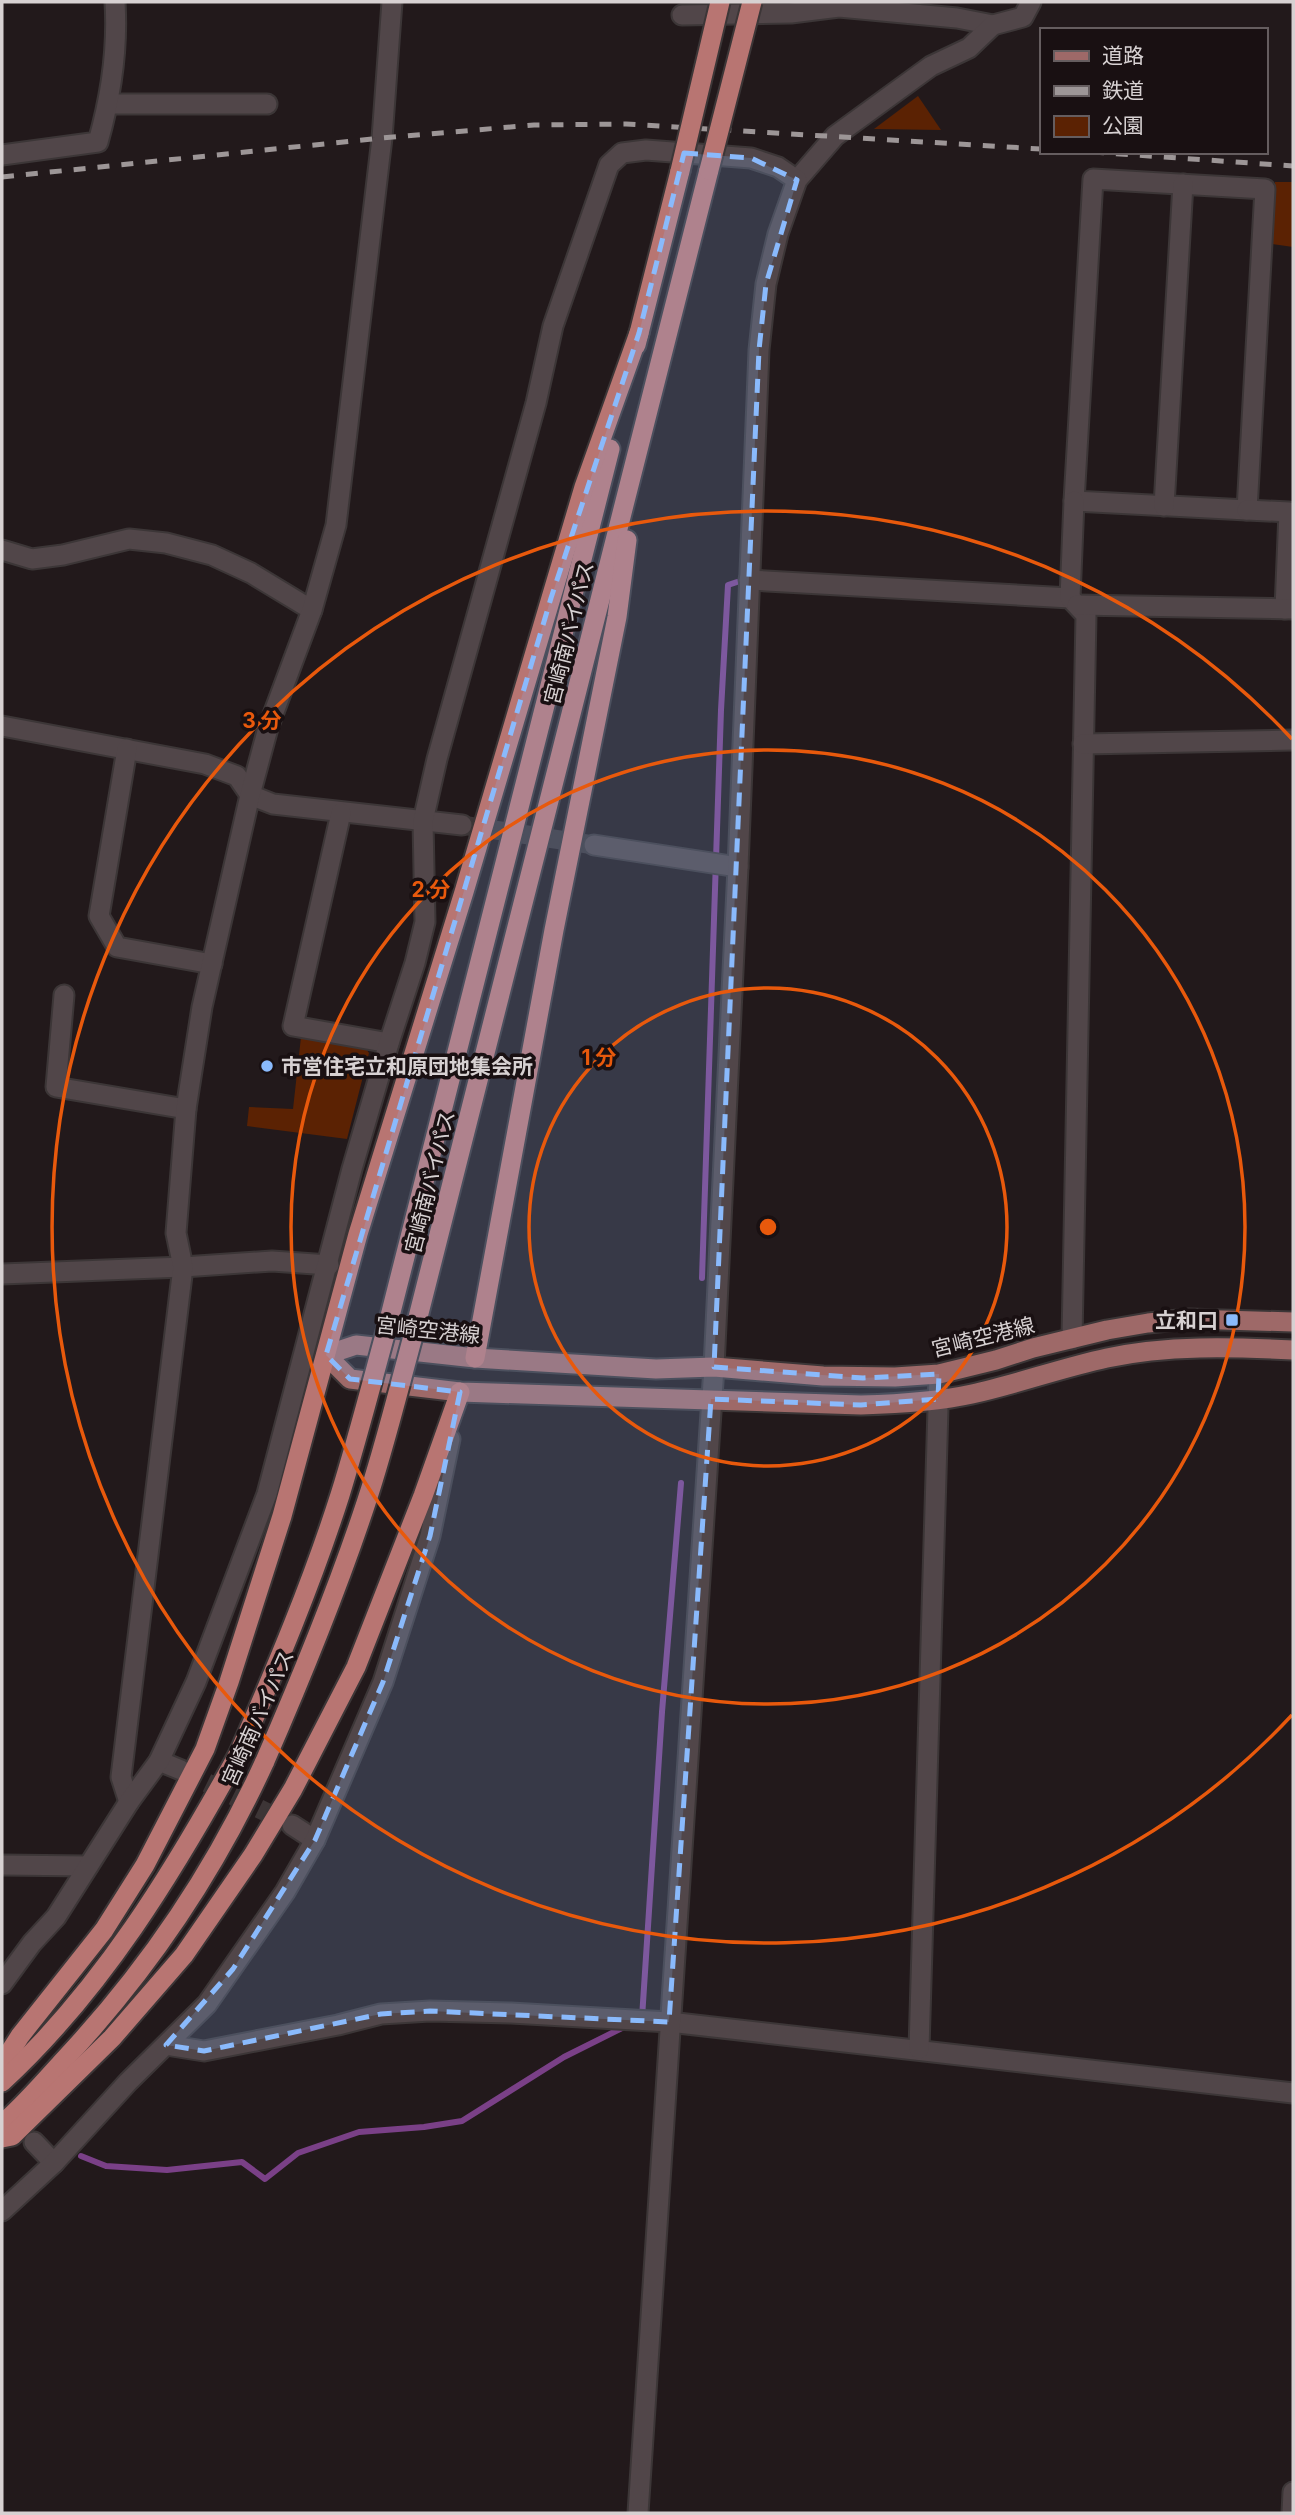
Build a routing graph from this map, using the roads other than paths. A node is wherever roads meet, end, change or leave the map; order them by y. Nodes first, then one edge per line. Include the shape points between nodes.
1 (115, 2) edge
2 (393, 2) edge
3 (720, 2) edge
4 (752, 2) edge
5 (1031, 2) edge
6 (682, 15) dead end
7 (993, 25) junction
8 (109, 104) junction
9 (267, 104) dead end
10 (2, 155) edge
11 (797, 180) junction
12 (1182, 184) junction
13 (639, 333) junction
14 (642, 439) junction
15 (1074, 501) junction
16 (1164, 506) junction
17 (1247, 510) junction
18 (2, 550) edge
19 (749, 580) junction
20 (1074, 601) junction
21 (1289, 609) edge
22 (312, 610) junction
23 (2, 726) edge
24 (1293, 740) edge
25 (1083, 744) junction
26 (127, 749) junction
27 (250, 795) junction
28 (341, 813) junction
29 (424, 821) junction
30 (462, 825) tunnel mouth
31 (593, 845) tunnel mouth
32 (738, 867) junction
33 (212, 964) junction
34 (64, 995) dead end
35 (389, 1043) junction
36 (186, 1108) junction
37 (329, 1265) junction
38 (183, 1267) junction
39 (2, 1274) edge
40 (1293, 1322) edge
41 (1072, 1339) junction
42 (1293, 1350) edge
43 (326, 1355) junction
44 (475, 1358) junction
45 (523, 1361) junction
46 (714, 1367) junction
47 (939, 1374) junction
48 (460, 1392) junction
49 (519, 1393) junction
50 (711, 1399) junction
51 (938, 1399) junction
52 (159, 1761) junction
53 (181, 1770) tunnel mouth
54 (129, 1802) junction
55 (292, 1825) tunnel mouth
56 (315, 1840) junction
57 (2, 1865) edge
58 (88, 1866) junction
59 (2, 1984) edge
60 (669, 2022) junction
61 (166, 2045) junction
62 (919, 2049) junction
63 (2, 2064) edge
64 (2, 2082) edge
65 (1293, 2093) edge
66 (2, 2124) edge
67 (2, 2138) edge
68 (34, 2142) dead end
69 (54, 2163) junction
70 (2, 2211) edge
71 (1293, 2492) edge
72 (638, 2513) edge
73 (1292, 2513) edge

1 - 8 street via 117,34
2 - 22 street via 382,138 336,525
3 - 13 highway, 宮崎南バイパス, bridge
4 - 14 highway, 宮崎南バイパス, bridge
5 - 7 street via 1023,17
6 - 7 street via 791,13 839,7
7 - 11 street via 969,47 931,66 835,136
8 - 9 street
8 - 10 street via 98,142
11 - 19 street via 766,284
11 - 29 street via 778,167 751,158 646,150 622,153 609,165 553,326
12 - 15 street via 1093,179
12 - 16 street
12 - 17 street via 1265,189
13 - 43 highway via 577,512 388,1131
13 - 64 highway, 宮崎南バイパス, bridge via 389,1320 340,1495 310,1582 239,1753 188,1844 125,1941 54,2029
14 - 44 highway via 618,617 554,930
14 - 66 highway, 宮崎南バイパス, bridge via 415,1329 367,1502 341,1576 243,1810 151,1959 91,2031
15 - 16 street
15 - 20 street
16 - 17 street
17 - 21 street via 1289,512
18 - 22 street via 32,559 128,539 166,544 212,555
19 - 20 street
19 - 32 street
20 - 21 street
20 - 25 street via 1086,615
22 - 27 street via 268,728
23 - 26 street
24 - 25 street
25 - 41 street
26 - 27 street via 205,764 237,776
26 - 33 street via 99,916 117,947
27 - 28 street via 273,804
27 - 33 street
28 - 29 street
28 - 35 street via 293,1026
29 - 30 street
29 - 35 street via 425,922
31 - 32 street
32 - 46 street
33 - 36 street
34 - 36 street via 56,1087
35 - 37 street
36 - 38 street via 176,1233
37 - 38 street via 272,1261
37 - 52 street via 267,1494 196,1682
38 - 39 street
38 - 54 street via 121,1777
40 - 41 main road, 宮崎空港線 via 1189,1319
41 - 47 main road, 宮崎空港線
42 - 51 main road via 1200,1348 1142,1353
43 - 44 main road, 宮崎空港線 via 356,1345
43 - 48 main road via 350,1379
43 - 63 highway via 282,1516 205,1749 145,1865 104,1930
44 - 45 main road, 宮崎空港線
45 - 46 main road, 宮崎空港線 via 656,1369
45 - 49 main road
46 - 47 main road, 宮崎空港線 via 849,1377
46 - 50 street
47 - 51 street
48 - 49 main road
48 - 56 street via 430,1536 383,1682
48 - 67 highway via 356,1667 253,1855 184,1955 112,2038 12,2136
49 - 50 main road
50 - 51 main road via 861,1405
50 - 60 street
51 - 62 street
52 - 53 street
52 - 54 street
54 - 58 street
55 - 56 street
56 - 61 street via 285,1892 207,2004
57 - 58 street
58 - 59 street via 56,1916
60 - 61 street via 430,2011 381,2014 204,2051
60 - 62 street
60 - 72 street
61 - 69 street
62 - 65 street
68 - 69 street
69 - 70 street
71 - 73 street

